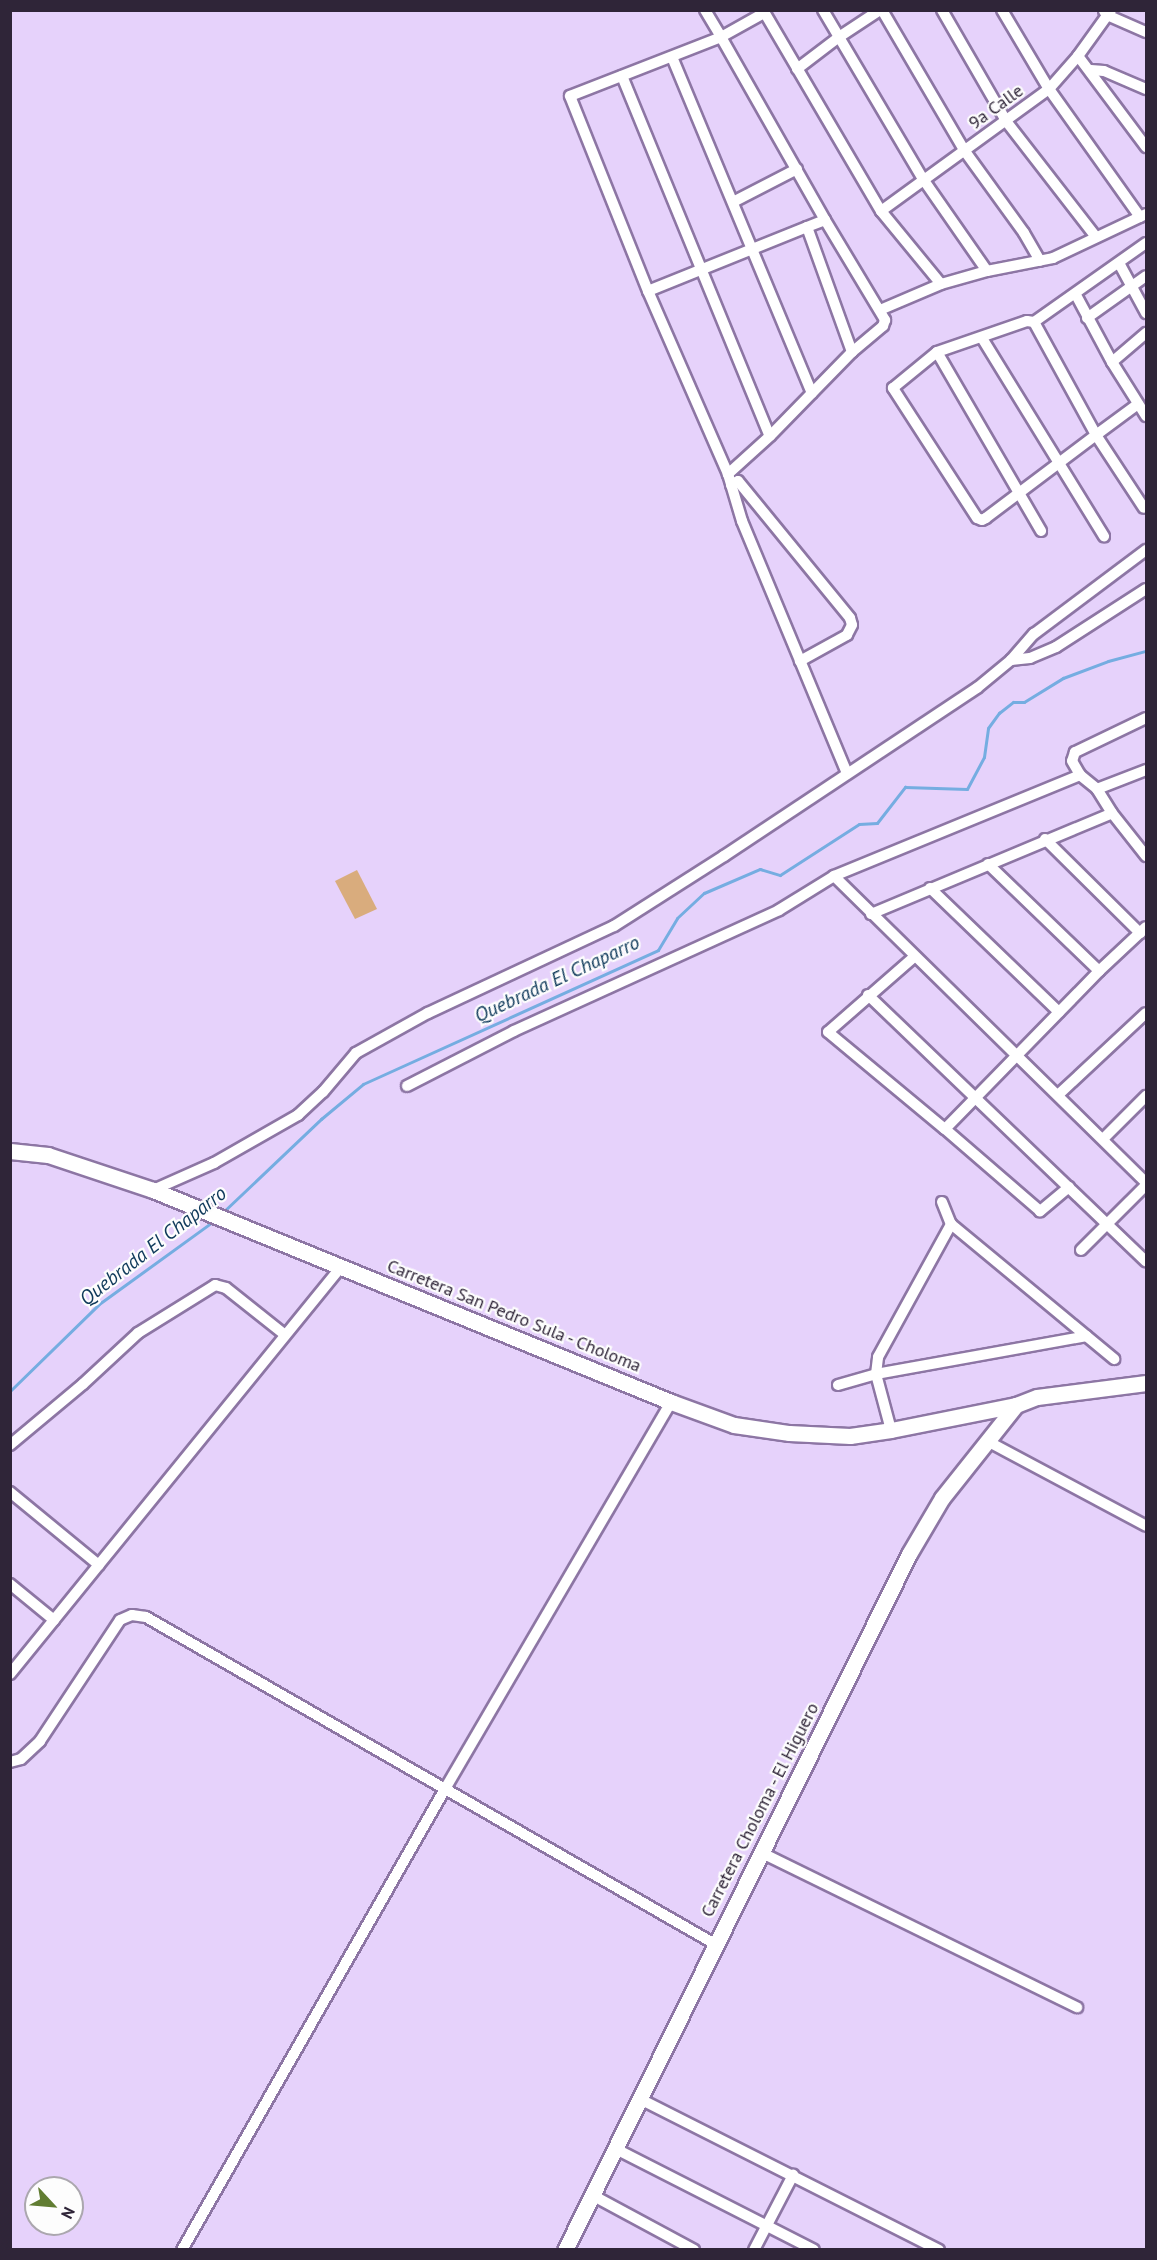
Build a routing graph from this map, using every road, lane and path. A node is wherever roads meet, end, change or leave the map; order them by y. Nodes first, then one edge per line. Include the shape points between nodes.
1 (705, 10) edge
2 (823, 10) edge
3 (881, 10) edge
4 (942, 10) edge
5 (1002, 10) edge
6 (764, 12) edge
7 (1107, 12) edge
8 (1146, 32) edge
9 (721, 37) junction
10 (839, 37) junction
11 (1078, 56) junction
12 (672, 57) junction
13 (797, 69) junction
14 (1091, 70) junction
15 (622, 76) junction
16 (1049, 89) junction
17 (1146, 89) edge
18 (1006, 121) junction
19 (1146, 147) edge
20 (964, 150) junction
21 (797, 170) junction
22 (923, 178) junction
23 (733, 202) junction
24 (881, 211) junction
25 (1143, 216) edge
26 (825, 219) junction
27 (807, 227) junction
28 (1096, 237) junction
29 (1146, 243) edge
30 (753, 249) junction
31 (1040, 261) junction
32 (1119, 263) junction
33 (702, 270) junction
34 (987, 271) junction
35 (1146, 276) edge
36 (940, 284) junction
37 (1131, 288) junction
38 (648, 291) junction
39 (1076, 295) junction
40 (880, 309) junction
41 (1146, 313) edge
42 (1087, 318) junction
43 (1034, 322) junction
44 (1146, 333) edge
45 (982, 338) junction
46 (852, 352) junction
47 (937, 352) junction
48 (1112, 362) junction
49 (812, 393) junction
50 (1138, 404) junction
51 (1146, 416) edge
52 (1096, 435) junction
53 (770, 436) junction
54 (1058, 465) junction
55 (729, 479) junction
56 (1018, 494) junction
57 (1144, 508) dead end
58 (1041, 531) dead end
59 (1104, 536) dead end
60 (1146, 550) edge
61 (1146, 588) edge
62 (1011, 660) junction
63 (800, 661) junction
64 (1146, 718) edge
65 (1146, 770) edge
66 (847, 774) junction
67 (1080, 775) junction
68 (1096, 789) junction
69 (1112, 813) junction
70 (1045, 839) junction
71 (1146, 856) edge
72 (988, 864) junction
73 (834, 876) junction
74 (930, 888) junction
75 (871, 914) junction
76 (1143, 930) edge
77 (914, 957) junction
78 (1099, 971) junction
79 (868, 995) junction
80 (1059, 1012) junction
81 (1146, 1013) edge
82 (1018, 1055) junction
83 (407, 1086) dead end
84 (1058, 1095) junction
85 (976, 1096) junction
86 (1146, 1096) edge
87 (945, 1129) junction
88 (1103, 1139) junction
89 (10, 1151) edge
90 (1146, 1184) edge
91 (1069, 1187) junction
92 (153, 1190) junction
93 (942, 1202) dead end
94 (951, 1224) junction
95 (1106, 1224) junction
96 (1081, 1250) dead end
97 (1146, 1262) edge
98 (341, 1267) junction
99 (285, 1335) junction
100 (1087, 1336) junction
101 (1114, 1359) dead end
102 (876, 1374) junction
103 (1146, 1383) edge
104 (837, 1385) dead end
105 (1146, 1390) edge
106 (671, 1402) junction
107 (1016, 1405) junction
108 (891, 1430) junction
109 (988, 1442) junction
110 (10, 1445) edge
111 (10, 1492) edge
112 (1146, 1526) edge
113 (99, 1565) junction
114 (10, 1584) edge
115 (54, 1620) junction
116 (10, 1674) edge
117 (10, 1762) edge
118 (445, 1788) junction
119 (762, 1853) junction
120 (715, 1944) junction
121 (1077, 2007) dead end
122 (640, 2099) junction
123 (616, 2149) junction
124 (793, 2175) junction
125 (592, 2195) junction
126 (766, 2225) junction
127 (924, 2246) edge
128 (182, 2250) edge
129 (565, 2250) edge
130 (694, 2250) edge
131 (754, 2250) edge
132 (814, 2250) edge
133 (939, 2250) edge

1 - 9 street
2 - 10 street
3 - 10 street
3 - 20 street
4 - 18 street
5 - 16 street
6 - 9 street
6 - 13 street
7 - 8 street
7 - 11 street, 9a Calle
9 - 12 street
9 - 21 street
10 - 13 street
10 - 22 street
11 - 14 street
11 - 16 street, 9a Calle
12 - 15 street
12 - 23 street
13 - 24 street
14 - 17 street via 1104,71
14 - 19 street
15 - 33 street
15 - 38 street via 570,96
16 - 18 street, 9a Calle
16 - 25 street
18 - 20 street, 9a Calle
18 - 28 street
20 - 22 street, 9a Calle
20 - 31 street
21 - 23 street
21 - 26 street
22 - 24 street, 9a Calle
22 - 34 street
23 - 30 street
24 - 36 street
25 - 28 street
26 - 27 street
26 - 40 street
27 - 30 street
27 - 46 street
28 - 31 street
29 - 32 street
30 - 33 street
30 - 49 street
31 - 34 street
32 - 37 street
32 - 39 street
33 - 38 street
33 - 53 street
34 - 36 street
35 - 37 street
36 - 40 street
37 - 41 street
37 - 42 street
38 - 55 street
39 - 42 street
39 - 43 street
40 - 46 street via 885,320 883,326
42 - 48 street
43 - 45 street via 1027,321
43 - 52 street
44 - 48 street
45 - 47 street
45 - 54 street
46 - 49 street
47 - 56 street
47 - 56 street via 893,388 977,518 986,518
48 - 50 street
49 - 53 street
50 - 51 street
50 - 52 street
52 - 54 street
52 - 57 street
53 - 55 street
54 - 56 street
54 - 59 street
55 - 63 street via 742,521
55 - 63 street via 738,481 850,618 852,625 847,635
56 - 58 street
60 - 62 street via 1034,634
61 - 62 street via 1056,647 1030,658
62 - 66 street via 944,712
63 - 66 street
64 - 67 street via 1075,752 1072,761
65 - 68 street
66 - 92 street via 614,926 428,1013 356,1053 298,1115 214,1163
67 - 68 street
67 - 73 street
68 - 69 street
69 - 70 street
69 - 71 street
70 - 72 street
70 - 76 street
72 - 74 street
72 - 78 street
73 - 75 street
73 - 83 street via 779,910 514,1031
74 - 75 street
74 - 80 street
75 - 77 street
76 - 78 street
77 - 79 street
77 - 82 street
78 - 80 street
79 - 85 street
79 - 87 street via 828,1032
80 - 82 street
81 - 84 street
82 - 84 street
82 - 85 street
84 - 88 street
85 - 87 street
85 - 91 street
86 - 88 street
87 - 91 street via 1040,1210
88 - 90 street
89 - 92 main road, Carretera San Pedro Sula - Choloma via 48,1155
90 - 95 street
91 - 95 street
92 - 98 main road, Carretera San Pedro Sula - Choloma
93 - 94 street
94 - 100 street
94 - 102 street via 878,1358
95 - 96 street
95 - 97 street
98 - 99 street
98 - 106 main road, Carretera San Pedro Sula - Choloma
99 - 110 street via 226,1288 215,1285 138,1333
99 - 113 street
100 - 101 street
100 - 102 street
102 - 104 street
102 - 108 street
103 - 107 main road, Carretera San Pedro Sula - Choloma via 1037,1397
105 - 107 main road, Carretera San Pedro Sula - Choloma via 1036,1406
106 - 108 main road, Carretera San Pedro Sula - Choloma via 734,1425 789,1433 850,1436
106 - 118 street
107 - 108 main road, Carretera San Pedro Sula - Choloma
107 - 109 main road, Carretera Choloma - El Higuero
109 - 112 street
109 - 119 main road, Carretera Choloma - El Higuero via 942,1498 909,1554
111 - 113 street
113 - 115 street
114 - 115 street
115 - 116 street
117 - 118 street via 21,1759 40,1742 120,1620 132,1615 146,1617
118 - 120 street
118 - 128 street
119 - 120 main road, Carretera Choloma - El Higuero
119 - 121 street
120 - 122 main road, Carretera Choloma - El Higuero
122 - 123 main road, Carretera Choloma - El Higuero
122 - 124 street
123 - 125 main road, Carretera Choloma - El Higuero
123 - 126 street
124 - 126 street
124 - 127 street
125 - 129 main road, Carretera Choloma - El Higuero
125 - 130 street
126 - 131 street
126 - 132 street
127 - 133 street

